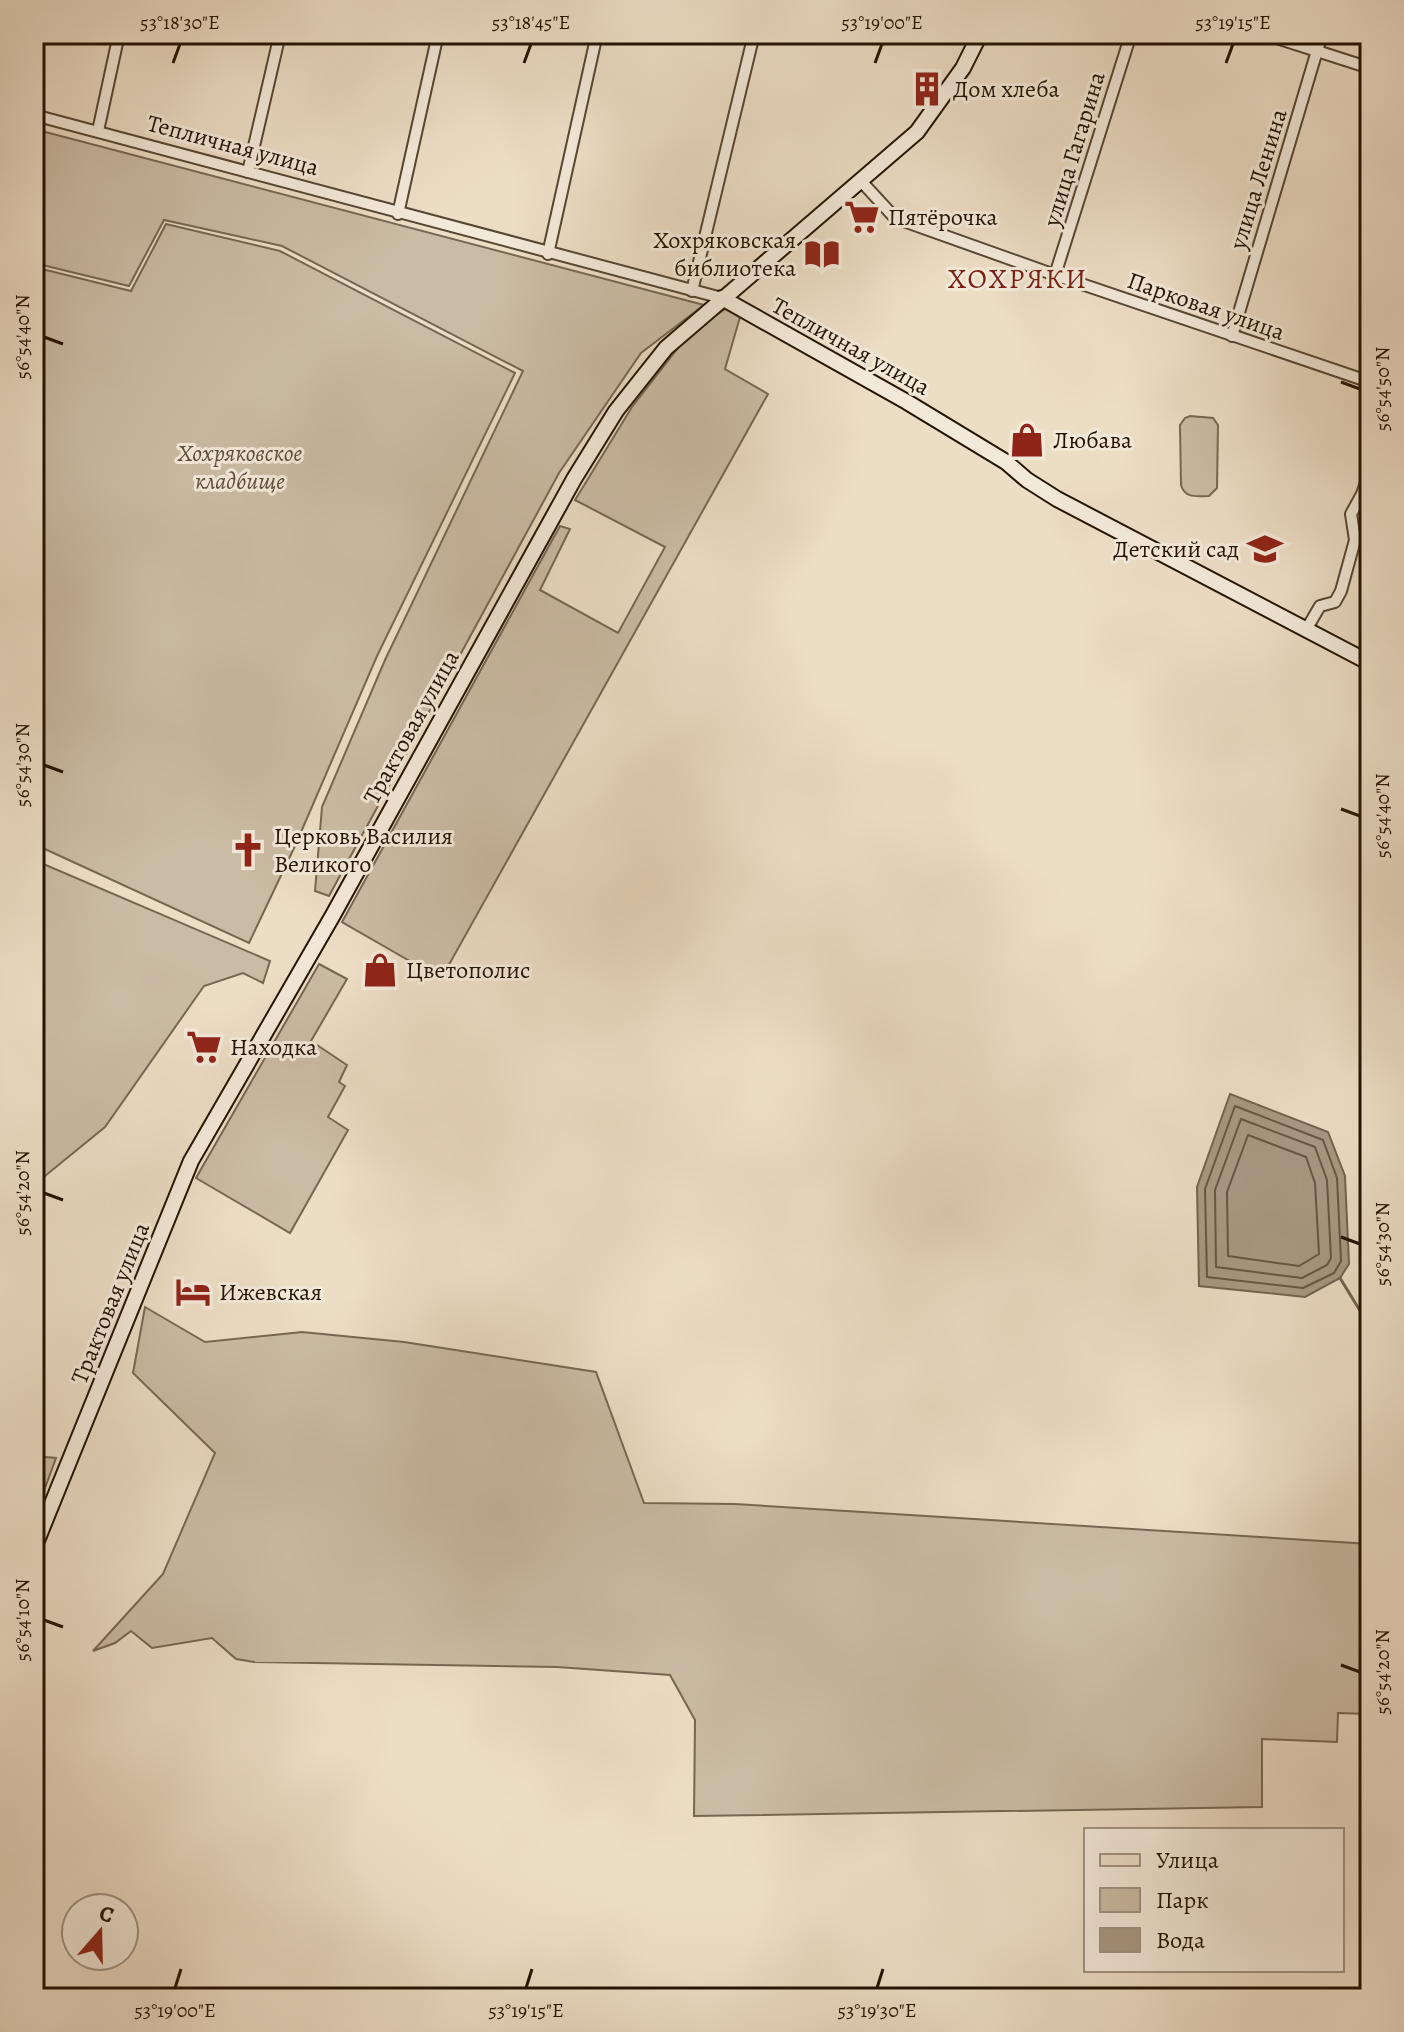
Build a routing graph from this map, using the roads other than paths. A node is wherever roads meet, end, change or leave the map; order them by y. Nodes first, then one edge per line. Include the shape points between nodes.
1 (119, 34) edge
2 (280, 34) edge
3 (438, 34) edge
4 (597, 34) edge
5 (754, 34) edge
6 (980, 34) edge
7 (1131, 34) edge
8 (1264, 34) edge
9 (1322, 34) edge
10 (1317, 52) junction
11 (1370, 68) edge
12 (34, 115) edge
13 (98, 131) junction
14 (248, 172) junction
15 (861, 181) junction
16 (398, 214) junction
17 (548, 254) junction
18 (1055, 275) junction
19 (692, 291) junction
20 (722, 298) junction
21 (1232, 336) junction
22 (1370, 382) edge
23 (1370, 471) edge
24 (1306, 630) junction
25 (1370, 663) edge
26 (34, 1548) edge
27 (34, 1994) edge
28 (48, 1998) edge

1 - 13 street
2 - 14 street
3 - 16 street
4 - 17 street
5 - 19 street
6 - 15 street, Трактовая улица via 963,68 917,132
7 - 18 street, улица Гагарина
8 - 10 street
9 - 10 street, улица Ленина
10 - 11 street
10 - 21 street, улица Ленина
12 - 13 street, Тепличная улица
13 - 14 street, Тепличная улица
14 - 16 street, Тепличная улица
15 - 18 street, Парковая улица via 895,218
15 - 20 street, Трактовая улица
16 - 17 street, Тепличная улица
17 - 19 street, Тепличная улица
18 - 21 street, Парковая улица
19 - 20 street, Тепличная улица
20 - 24 street, Тепличная улица via 981,447 1057,499
20 - 26 street, Трактовая улица via 666,348 616,411 191,1161
21 - 22 street, Парковая улица
23 - 24 street via 1351,514 1355,540 1341,591 1335,602 1320,606
24 - 25 street, Тепличная улица
27 - 28 main road

